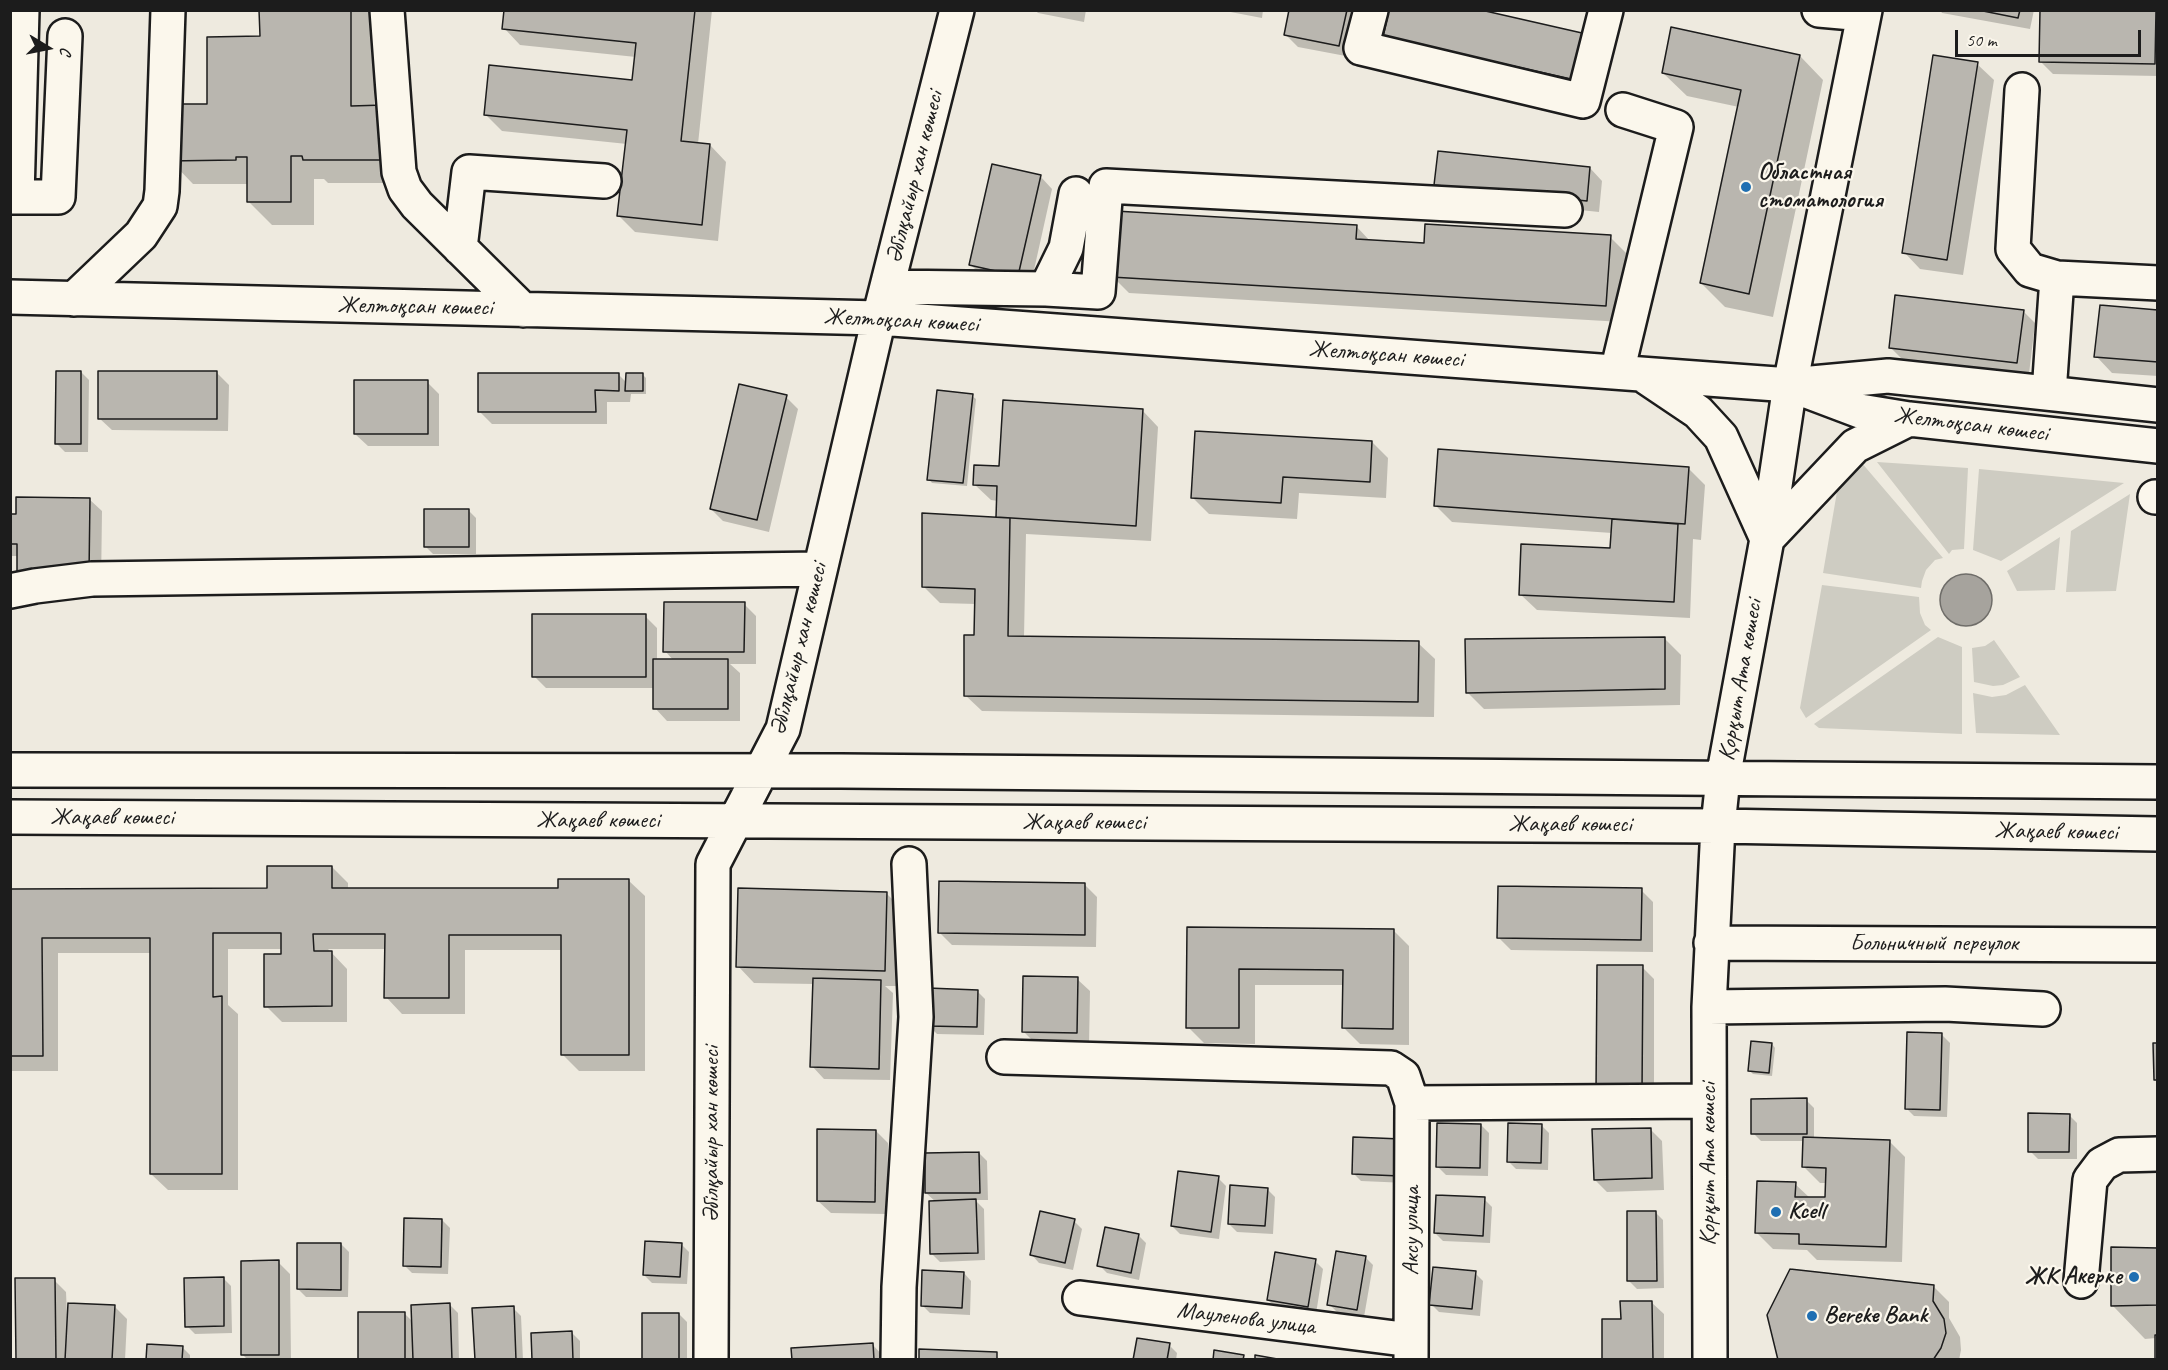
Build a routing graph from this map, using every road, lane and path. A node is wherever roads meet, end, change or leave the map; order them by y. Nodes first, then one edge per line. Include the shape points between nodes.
1 (22, 10) edge
2 (168, 10) edge
3 (387, 10) edge
4 (957, 10) edge
5 (1371, 10) edge
6 (1606, 10) edge
7 (1819, 10) edge
8 (1865, 12) edge
9 (64, 36) dead end
10 (2022, 90) dead end
11 (1623, 110) dead end
12 (604, 181) dead end
13 (1076, 194) dead end
14 (14, 197) edge
15 (1565, 210) dead end
16 (460, 248) junction
17 (2057, 278) junction
18 (2157, 283) edge
19 (887, 286) junction
20 (1046, 289) junction
21 (10, 297) edge
22 (74, 300) junction
23 (523, 310) junction
24 (879, 318) junction
25 (1629, 373) junction
26 (1790, 385) junction
27 (2049, 393) junction
28 (2157, 405) edge
29 (1910, 419) junction
30 (2157, 446) edge
31 (1767, 539) junction
32 (820, 569) junction
33 (10, 591) edge
34 (10, 770) edge
35 (761, 772) junction
36 (1723, 778) junction
37 (2157, 782) edge
38 (10, 817) edge
39 (735, 822) junction
40 (1718, 826) junction
41 (2157, 834) edge
42 (909, 864) dead end
43 (1711, 943) junction
44 (2157, 945) edge
45 (1709, 1007) junction
46 (2043, 1010) dead end
47 (1004, 1057) dead end
48 (1709, 1101) junction
49 (1412, 1103) junction
50 (2157, 1155) edge
51 (2081, 1281) dead end
52 (1080, 1298) dead end
53 (1411, 1350) edge
54 (711, 1359) edge
55 (898, 1359) edge
56 (1710, 1359) edge

1 - 14 street
2 - 22 street via 160,206 141,235
3 - 16 street via 399,172 405,189 417,204
4 - 19 street, Әбілқайыр хан көшесі
5 - 6 street via 1361,48 1583,101
7 - 8 street
8 - 26 street, Қорқыт Ата көшесі
9 - 14 street via 58,197
10 - 17 street via 2013,249 2030,270
11 - 25 street via 1676,128
12 - 16 street via 469,172
13 - 20 street via 1066,248
15 - 20 street via 1106,186 1098,292
16 - 23 street
17 - 18 street
17 - 27 street
19 - 20 street
19 - 24 street, Әбілқайыр хан көшесі
21 - 22 street, Желтоқсан көшесі
22 - 23 street, Желтоқсан көшесі
23 - 24 street, Желтоқсан көшесі
24 - 25 street, Желтоқсан көшесі
24 - 32 street, Әбілқайыр хан көшесі
25 - 26 street, Желтоқсан көшесі
25 - 31 street via 1698,412 1721,437
26 - 27 street, Желтоқсан көшесі via 1888,376
26 - 29 street, Желтоқсан көшесі via 1860,411
26 - 31 street, Қорқыт Ата көшесі
27 - 28 street, Желтоқсан көшесі
29 - 30 street, Желтоқсан көшесі
29 - 31 street via 1855,446
31 - 36 street, Қорқыт Ата көшесі
32 - 33 street via 92,579
32 - 35 street, Әбілқайыр хан көшесі via 783,729
34 - 35 street, Жақаев көшесі
35 - 36 street, Жақаев көшесі
35 - 39 street, Әбілқайыр хан көшесі
36 - 37 street, Жақаев көшесі
36 - 40 street, Қорқыт Ата көшесі
38 - 39 street, Жақаев көшесі
39 - 40 street, Жақаев көшесі
39 - 54 street, Әбілқайыр хан көшесі via 713,864
40 - 41 street, Жақаев көшесі
40 - 43 street, Қорқыт Ата көшесі
42 - 55 street via 916,1017
43 - 44 street, Больничный переулок
43 - 45 street, Қорқыт Ата көшесі
45 - 46 street via 1945,1004
45 - 48 street, Қорқыт Ата көшесі
47 - 49 street via 1391,1068 1403,1076
48 - 49 street
48 - 56 street, Қорқыт Ата көшесі
49 - 53 street, Аксу улица
50 - 51 street via 2119,1155 2102,1164 2090,1180
52 - 53 street, Мауленова улица

